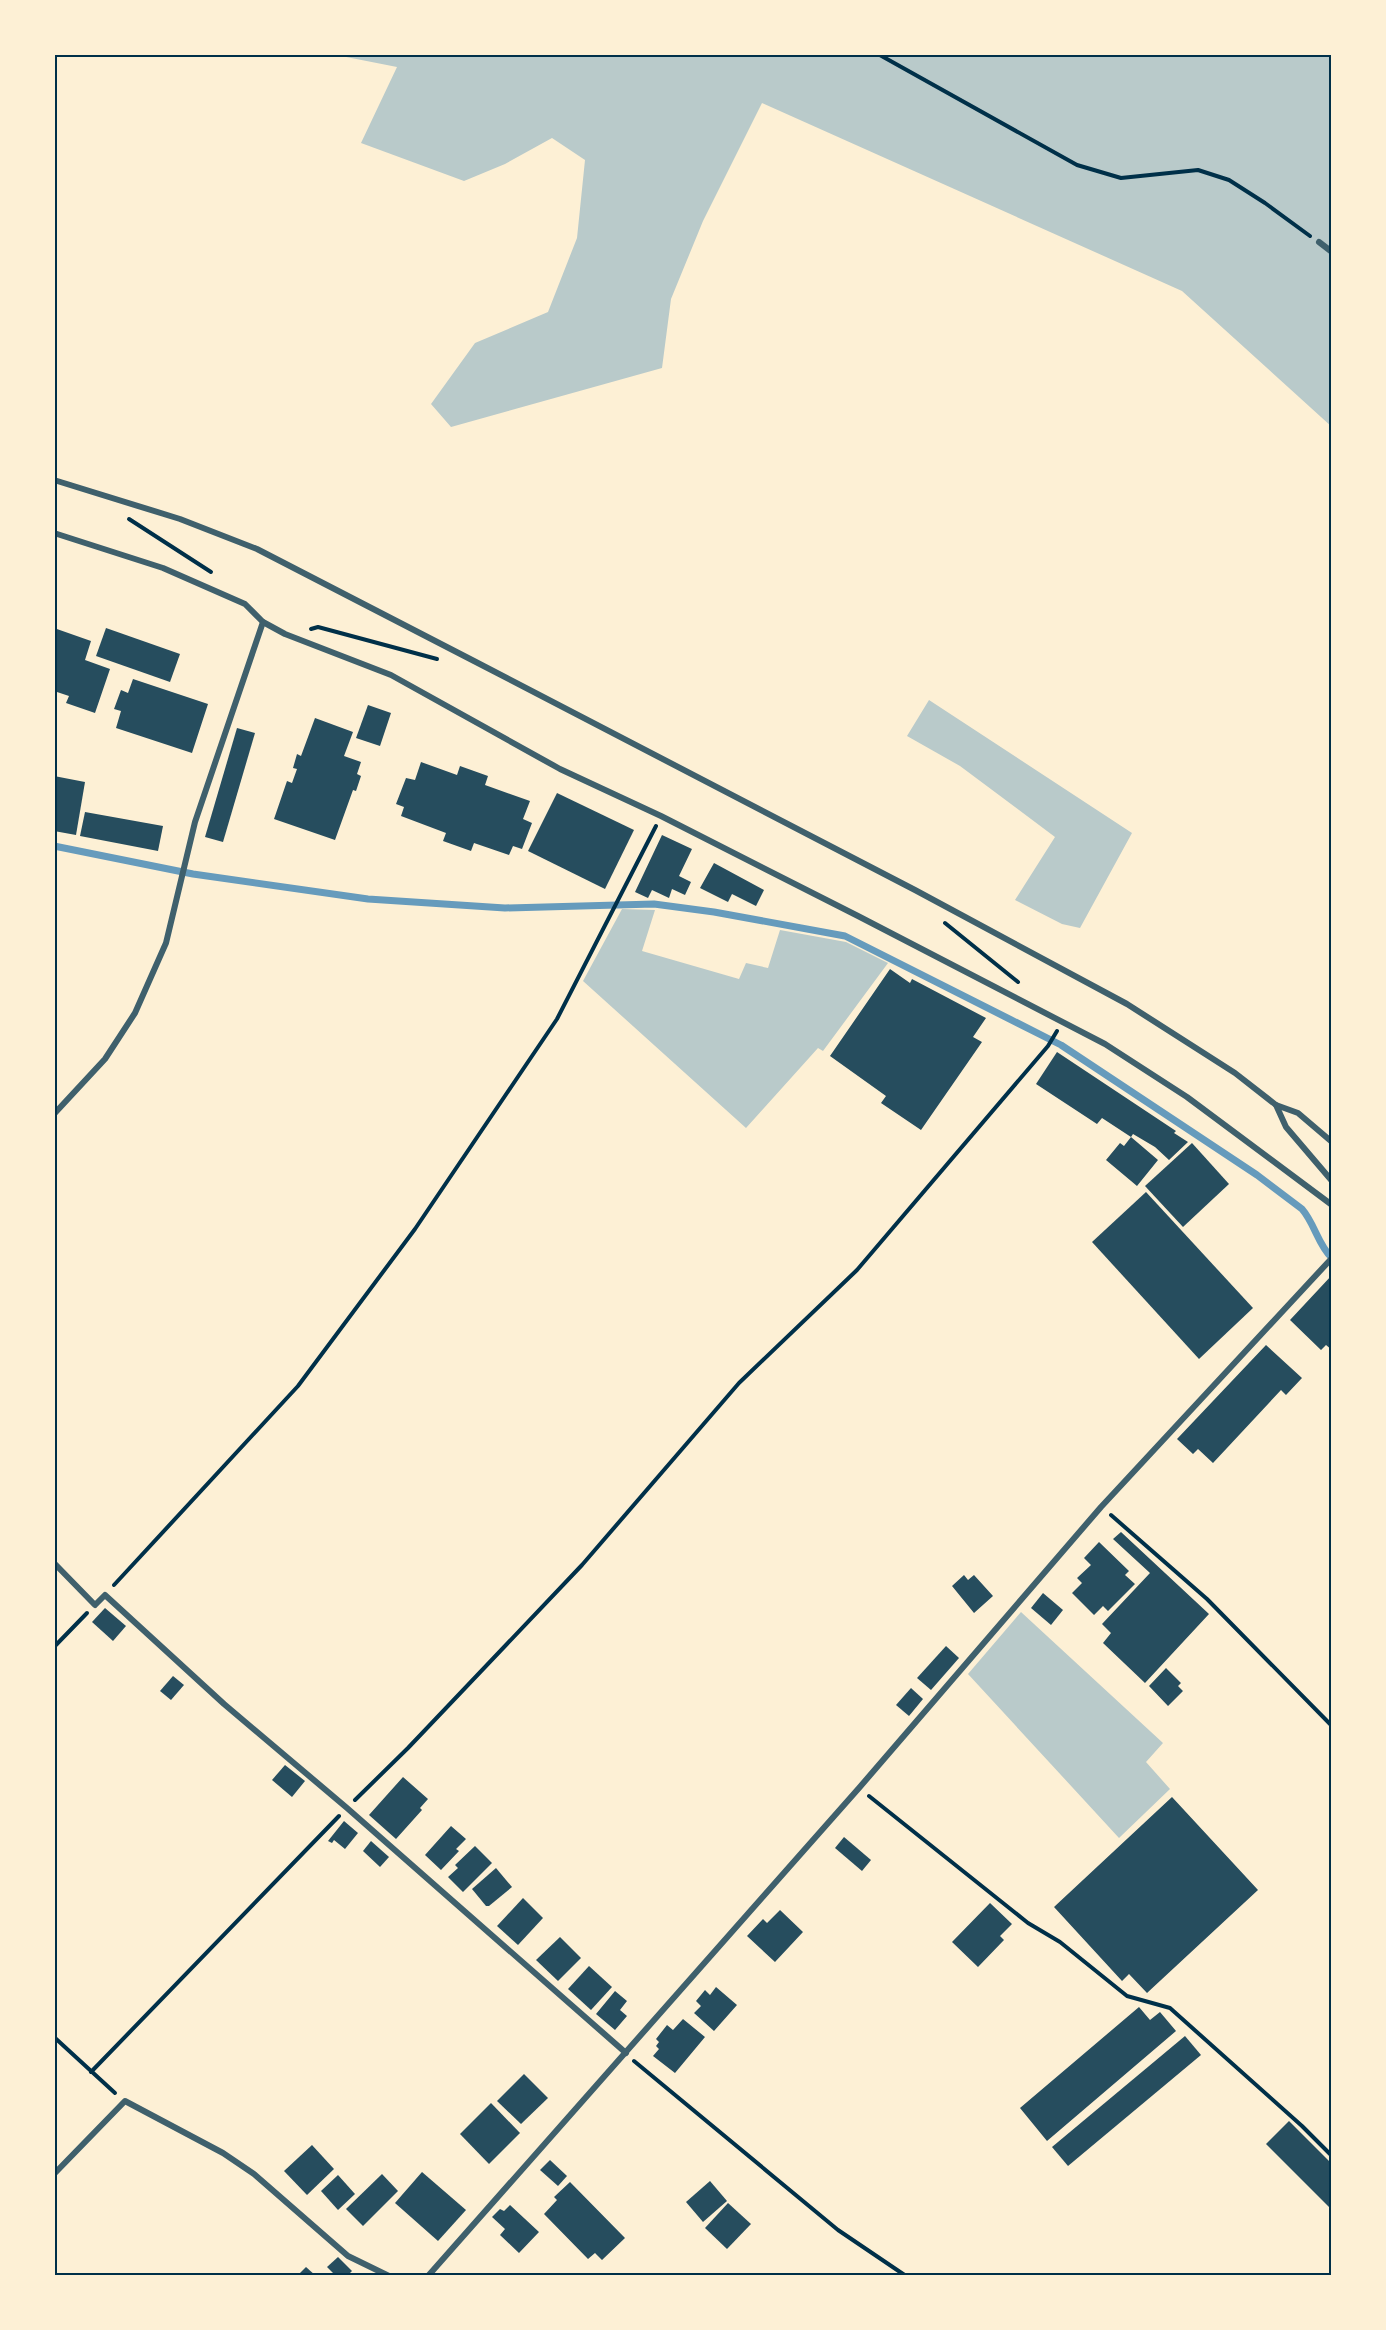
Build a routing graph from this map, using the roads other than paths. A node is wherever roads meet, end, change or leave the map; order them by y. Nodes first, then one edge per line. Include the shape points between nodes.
1 (1319, 242) road end
2 (1332, 252) edge
3 (54, 480) edge
4 (54, 533) edge
5 (263, 622) junction
6 (1276, 1105) junction
7 (54, 1114) edge
8 (1332, 1142) edge
9 (1332, 1181) edge
10 (1332, 1205) edge
11 (1332, 1258) edge
12 (54, 1563) edge
13 (626, 2053) junction
14 (54, 2174) edge
15 (389, 2276) edge
16 (428, 2276) edge

1 - 2 street
3 - 6 street via 180,519 257,549 904,884 1117,999 1235,1073
4 - 5 street via 162,568 245,604
5 - 7 street via 195,822 166,943 135,1013 105,1059
5 - 10 street via 392,675 560,769 662,816 1105,1044 1186,1097
6 - 8 street via 1298,1113
6 - 9 street via 1286,1127
11 - 13 street via 1101,1507
12 - 13 street via 95,1605 105,1595 224,1704
13 - 16 street
14 - 15 street via 125,2101 231,2158 348,2256

